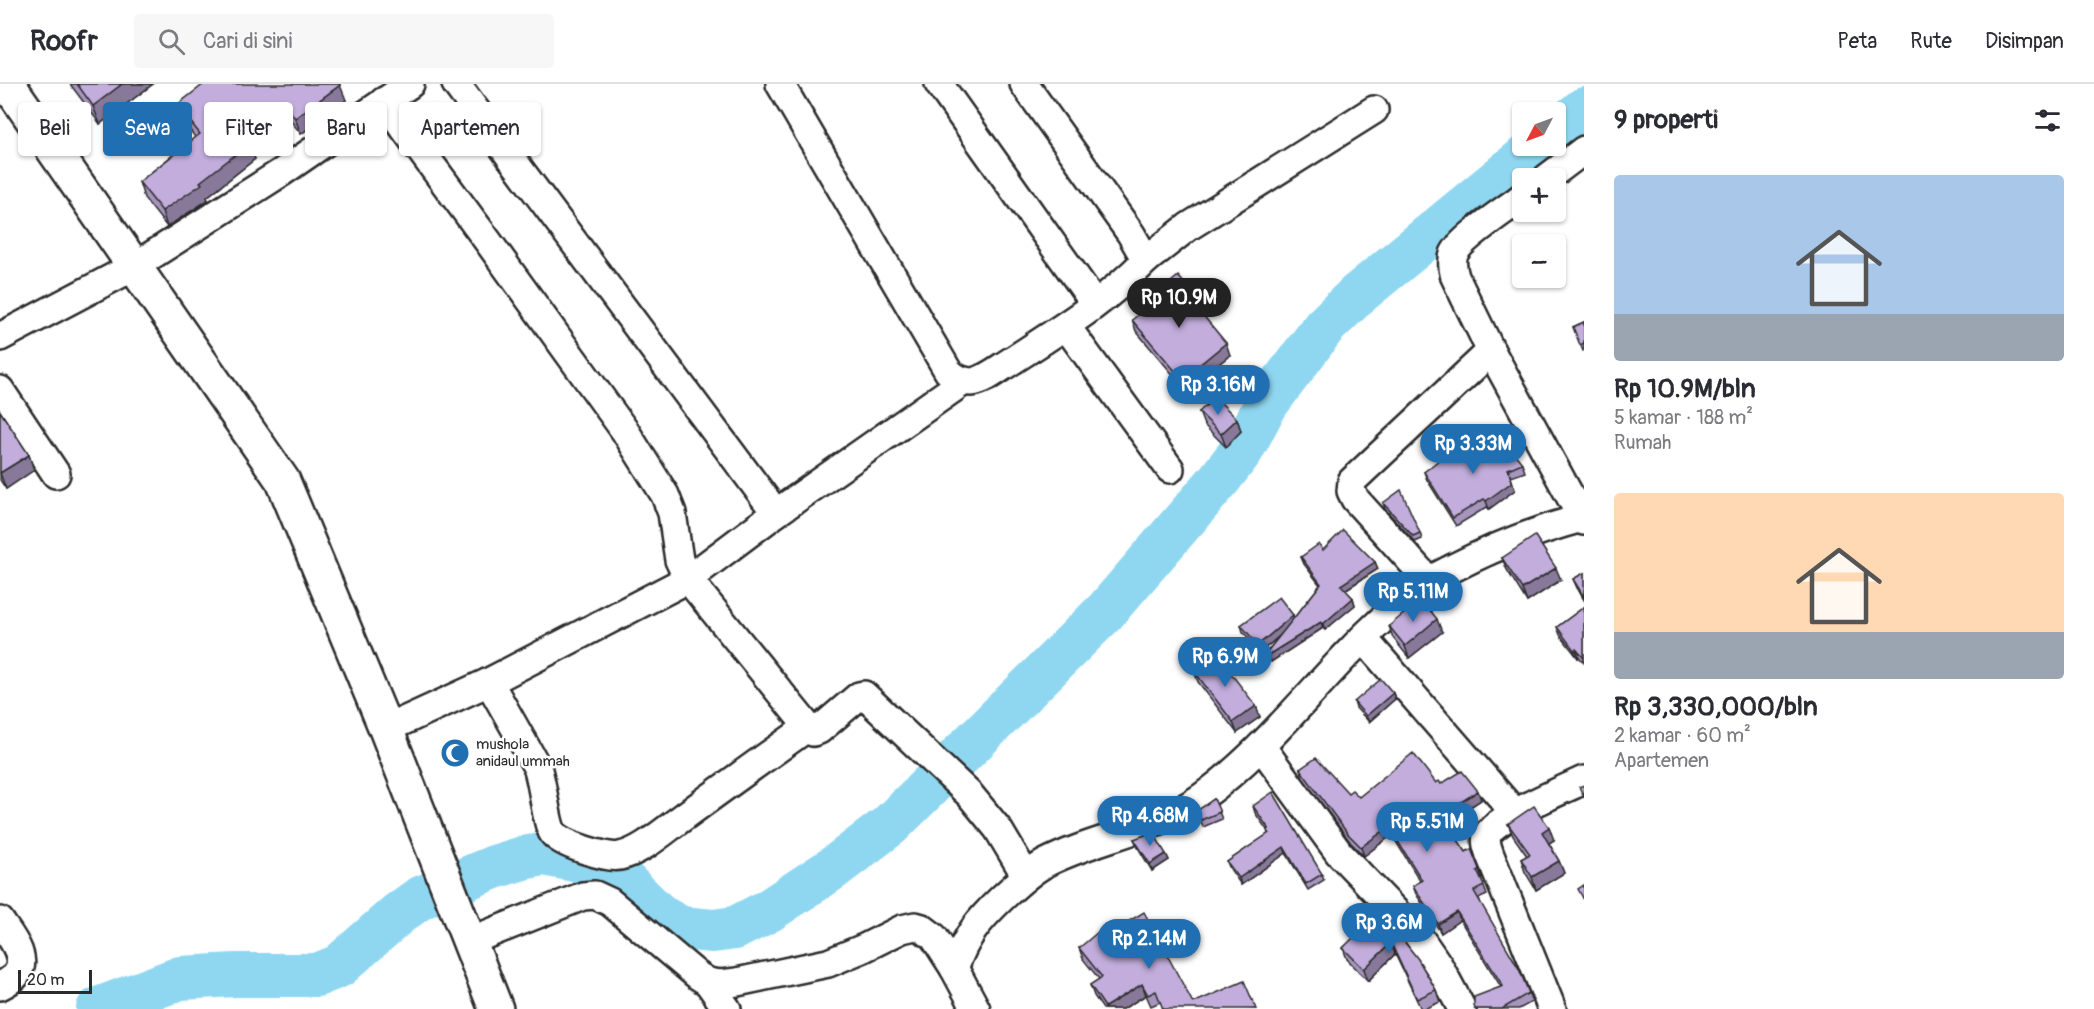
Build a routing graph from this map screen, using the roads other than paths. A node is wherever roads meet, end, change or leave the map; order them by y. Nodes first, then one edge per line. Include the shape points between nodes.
1 (8, 84) edge
2 (410, 84) edge
3 (456, 84) edge
4 (780, 84) edge
5 (939, 84) edge
6 (1024, 84) edge
7 (384, 101) junction
8 (1374, 110) dead end
9 (1584, 150) edge
10 (1560, 168) edge
11 (1512, 205) edge
12 (1146, 260) junction
13 (135, 266) junction
14 (1095, 304) junction
15 (1066, 326) junction
16 (0, 337) edge
17 (1491, 351) junction
18 (964, 381) junction
19 (0, 390) edge
20 (1170, 469) dead end
21 (56, 474) dead end
22 (776, 513) junction
23 (1583, 519) edge
24 (688, 579) junction
25 (1429, 581) junction
26 (1363, 638) junction
27 (489, 682) junction
28 (808, 727) junction
29 (386, 729) junction
30 (1262, 746) junction
31 (1584, 780) edge
32 (1515, 813) junction
33 (1026, 876) junction
34 (0, 921) edge
35 (466, 933) junction
36 (954, 968) junction
37 (708, 982) junction
38 (0, 986) edge
39 (496, 1009) edge
40 (727, 1009) edge
41 (976, 1009) edge
42 (1462, 1009) edge
43 (1552, 1009) edge

1 - 13 street
2 - 7 street
3 - 22 street
4 - 18 street via 948,371
5 - 14 street
6 - 12 street
7 - 13 street
7 - 24 street via 625,431 665,495 672,513 679,560
8 - 12 street via 1188,227
9 - 10 street
11 - 17 street via 1459,247 1453,260 1455,277
12 - 14 street
13 - 16 street
13 - 29 street via 283,481
14 - 15 street
15 - 18 street via 988,376
15 - 20 street
17 - 23 street
17 - 25 street via 1352,481 1355,499
18 - 22 street
19 - 21 street
22 - 24 street
23 - 25 street via 1515,539
24 - 27 street
24 - 28 street
25 - 26 street
26 - 30 street
26 - 32 street
27 - 28 street via 537,767 552,832 569,844 610,856 623,856 654,837
27 - 29 street
28 - 33 street via 813,732 819,730 864,695 970,795 998,829
29 - 35 street
30 - 33 street via 1180,810 1133,832 1065,855
30 - 42 street via 1339,853 1417,934
31 - 32 street
32 - 43 street via 1491,830 1486,840
33 - 36 street via 975,925
34 - 38 street via 21,958 15,976
35 - 37 street via 583,896 595,896 610,902
35 - 39 street
36 - 37 street via 930,933 910,926 828,963 737,982
36 - 41 street
37 - 40 street

